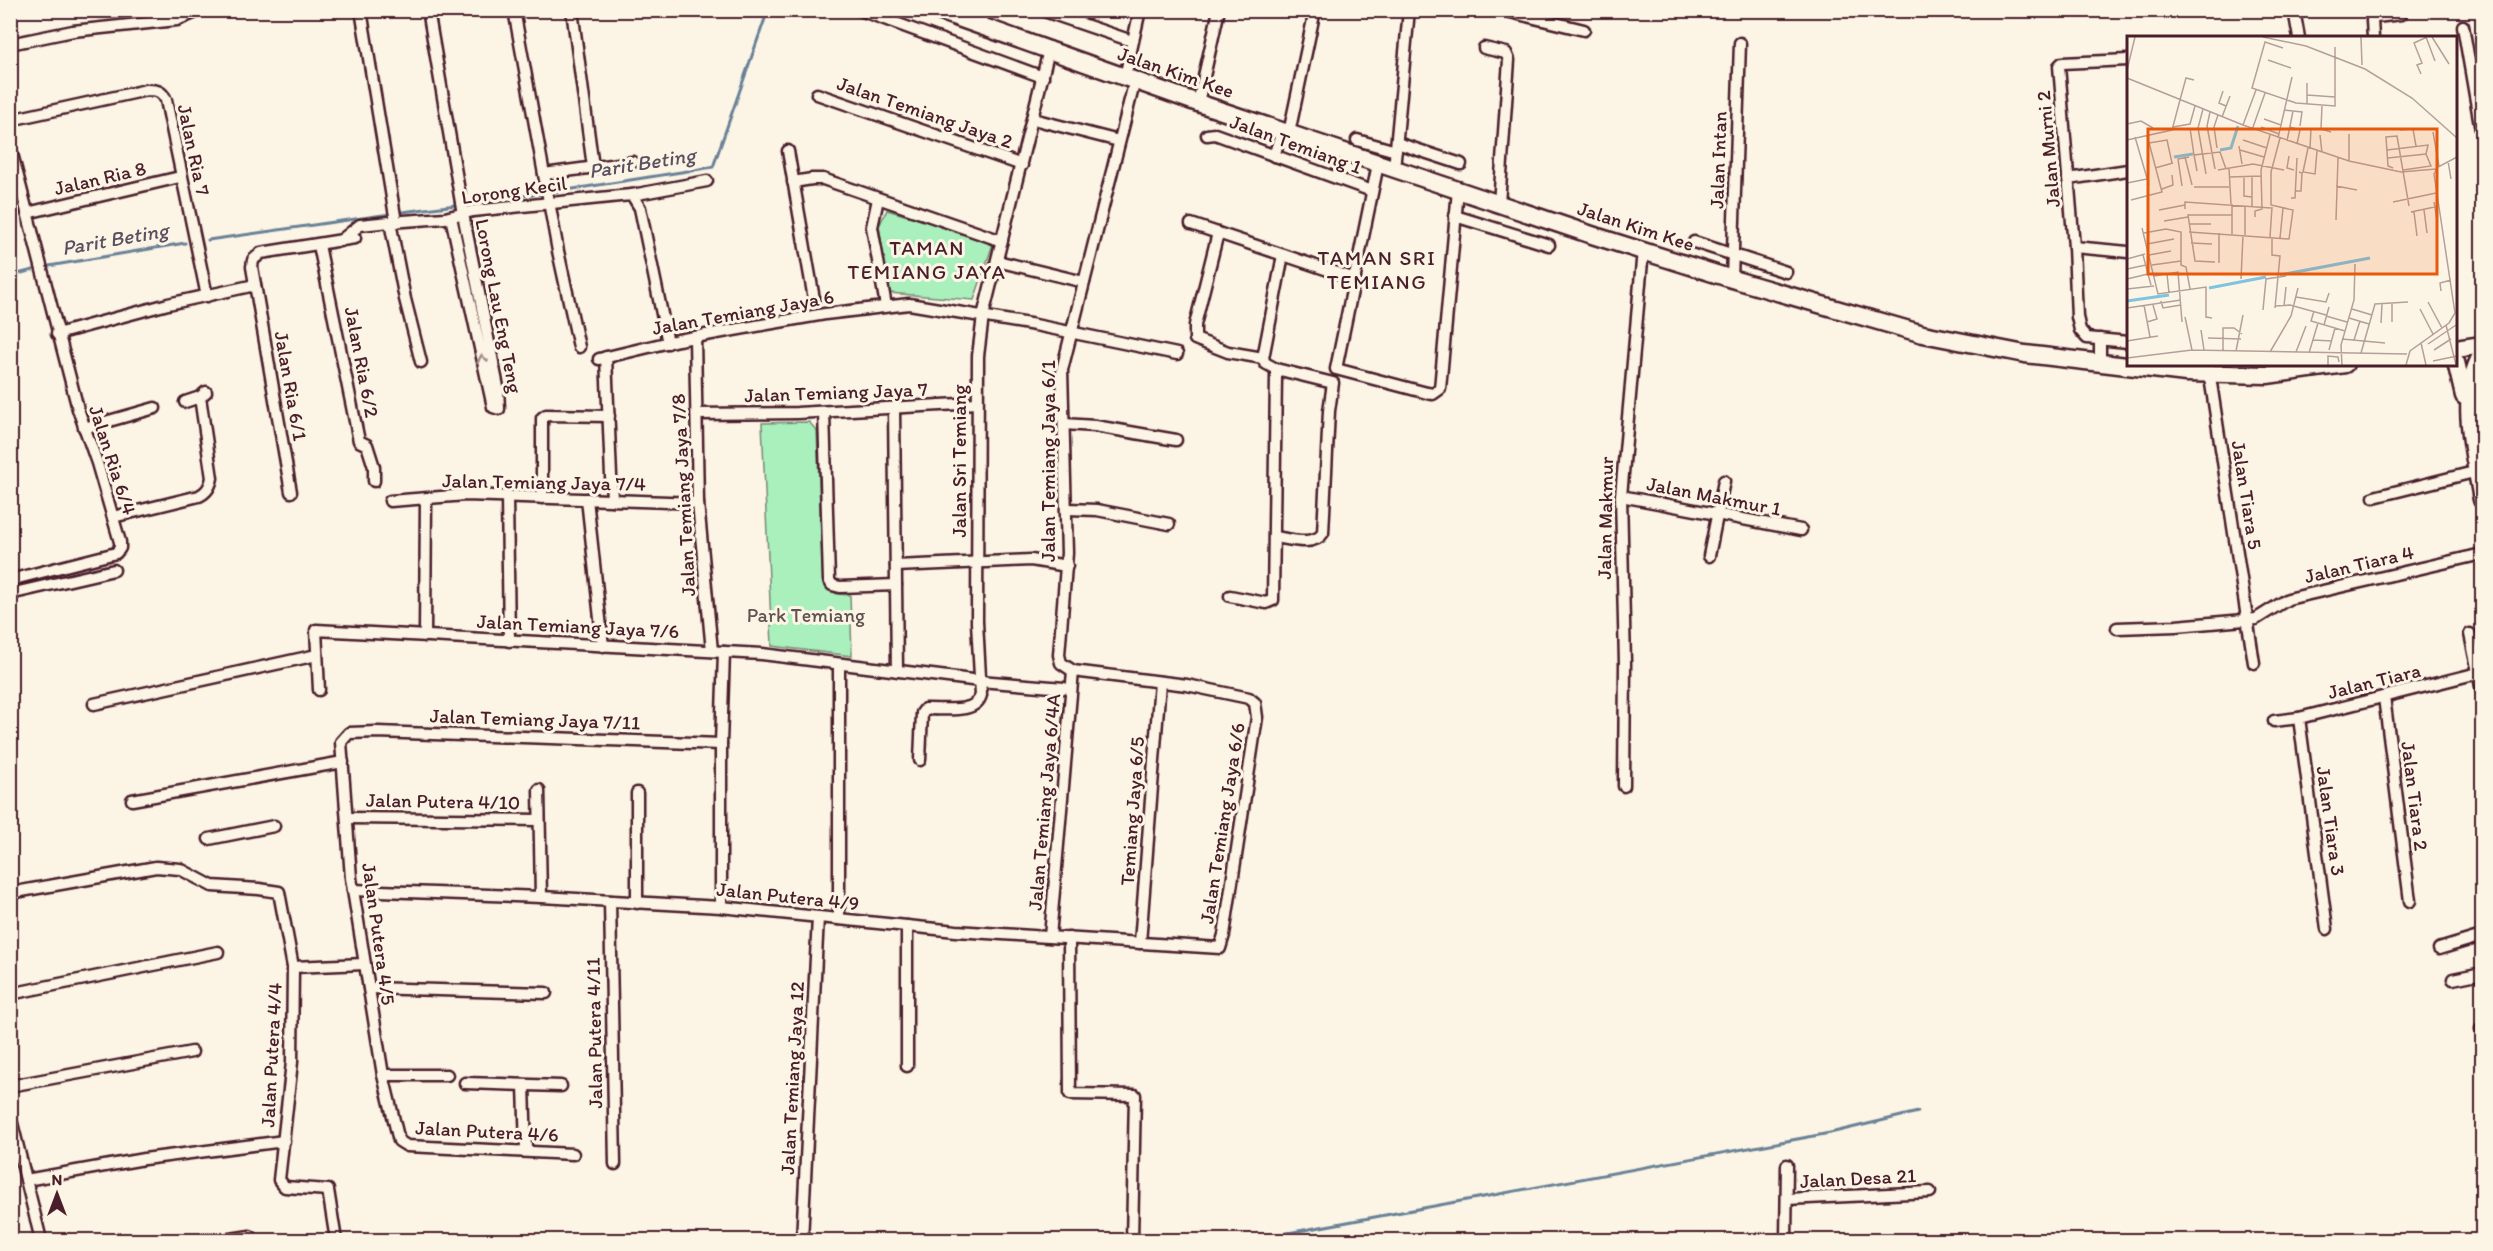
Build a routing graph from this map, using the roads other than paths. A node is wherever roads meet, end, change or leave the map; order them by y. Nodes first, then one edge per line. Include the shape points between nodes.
1 (201, 10) edge
2 (361, 10) edge
3 (428, 10) edge
4 (514, 10) edge
5 (572, 10) edge
6 (860, 10) edge
7 (898, 10) edge
8 (936, 10) edge
9 (1041, 10) edge
10 (1140, 10) edge
11 (1219, 10) edge
12 (1315, 10) edge
13 (1409, 10) edge
14 (1502, 10) edge
15 (2294, 10) edge
16 (2401, 14) dead end
17 (982, 18) edge
18 (894, 23) junction
19 (2463, 26) dead end
20 (1584, 30) dead end
21 (2299, 36) edge
22 (2373, 36) edge
23 (1132, 42) junction
24 (1740, 43) dead end
25 (10, 44) edge
26 (1484, 48) dead end
27 (1049, 50) junction
28 (2127, 60) edge
29 (1043, 76) junction
30 (1130, 78) junction
31 (816, 94) dead end
32 (1198, 103) junction
33 (1033, 119) junction
34 (10, 120) edge
35 (1285, 132) junction
36 (1206, 135) dead end
37 (2482, 136) edge
38 (1357, 140) dead end
39 (1119, 141) junction
40 (10, 146) edge
41 (1396, 147) junction
42 (788, 151) dead end
43 (1274, 156) junction
44 (633, 162) dead end
45 (1461, 164) dead end
46 (1022, 165) junction
47 (1386, 166) junction
48 (593, 167) junction
49 (2127, 170) edge
50 (180, 177) junction
51 (2068, 179) junction
52 (707, 181) dead end
53 (793, 182) junction
54 (547, 189) junction
55 (1458, 190) junction
56 (1372, 191) junction
57 (632, 195) junction
58 (878, 199) junction
59 (1499, 204) junction
60 (462, 207) junction
61 (27, 213) junction
62 (394, 216) junction
63 (1455, 216) junction
64 (451, 217) junction
65 (1191, 224) dead end
66 (1218, 232) junction
67 (355, 238) dead end
68 (340, 241) junction
69 (1002, 241) junction
70 (1694, 242) dead end
71 (319, 244) junction
72 (1549, 245) dead end
73 (2074, 247) junction
74 (1643, 250) junction
75 (2127, 252) edge
76 (1733, 254) junction
77 (1283, 255) junction
78 (997, 261) junction
79 (1786, 272) dead end
80 (1355, 279) junction
81 (1732, 279) junction
82 (1084, 282) junction
83 (255, 285) junction
84 (207, 296) junction
85 (814, 298) dead end
86 (886, 306) junction
87 (983, 316) junction
88 (1071, 332) junction
89 (57, 334) junction
90 (695, 337) junction
91 (2127, 342) edge
92 (668, 343) junction
93 (2482, 345) edge
94 (579, 347) dead end
95 (2100, 348) junction
96 (2457, 349) edge
97 (2127, 353) edge
98 (1177, 354) dead end
99 (2482, 354) edge
100 (1263, 358) junction
101 (421, 362) dead end
102 (2189, 366) edge
103 (2331, 366) edge
104 (2457, 366) edge
105 (1276, 369) junction
106 (2209, 370) edge
107 (186, 402) dead end
108 (977, 403) junction
109 (154, 408) dead end
110 (894, 409) junction
111 (824, 412) junction
112 (697, 414) junction
113 (609, 416) junction
114 (1064, 424) junction
115 (84, 428) junction
116 (2472, 432) junction
117 (1176, 440) dead end
118 (2478, 471) junction
119 (1724, 481) dead end
120 (374, 482) dead end
121 (291, 492) dead end
122 (1621, 496) junction
123 (507, 497) junction
124 (2374, 497) dead end
125 (542, 498) junction
126 (426, 499) junction
127 (587, 499) junction
128 (612, 500) junction
129 (2482, 500) edge
130 (390, 501) dead end
131 (698, 503) junction
132 (1066, 509) junction
133 (1717, 515) junction
134 (113, 517) junction
135 (1169, 524) dead end
136 (1801, 530) dead end
137 (1275, 537) junction
138 (2482, 554) edge
139 (1709, 556) dead end
140 (977, 562) junction
141 (896, 566) junction
142 (1066, 566) junction
143 (114, 570) dead end
144 (10, 580) edge
145 (896, 585) junction
146 (10, 594) edge
147 (1230, 596) dead end
148 (2248, 620) junction
149 (2117, 628) dead end
150 (2470, 634) dead end
151 (425, 636) junction
152 (509, 641) junction
153 (603, 646) junction
154 (712, 651) junction
155 (724, 652) junction
156 (317, 655) junction
157 (2254, 663) dead end
158 (839, 664) junction
159 (1069, 669) junction
160 (897, 671) junction
161 (2481, 672) edge
162 (980, 681) junction
163 (1160, 682) junction
164 (1065, 688) dead end
165 (319, 690) dead end
166 (2482, 691) edge
167 (2384, 697) junction
168 (94, 704) dead end
169 (2299, 718) junction
170 (2274, 722) dead end
171 (349, 733) joint
172 (721, 744) junction
173 (920, 760) dead end
174 (343, 762) junction
175 (1624, 786) dead end
176 (539, 790) dead end
177 (637, 793) dead end
178 (132, 800) dead end
179 (347, 818) junction
180 (539, 820) junction
181 (274, 826) dead end
182 (209, 839) dead end
183 (353, 890) junction
184 (10, 893) edge
185 (541, 897) junction
186 (2410, 900) dead end
187 (610, 901) junction
188 (637, 903) junction
189 (721, 907) junction
190 (818, 917) junction
191 (839, 919) junction
192 (907, 926) junction
193 (2328, 929) dead end
194 (1050, 936) junction
195 (2482, 936) edge
196 (1069, 938) junction
197 (1140, 943) junction
198 (1220, 948) joint
199 (2439, 949) dead end
200 (218, 952) dead end
201 (364, 964) junction
202 (293, 967) junction
203 (2482, 973) edge
204 (2453, 979) dead end
205 (369, 988) junction
206 (546, 993) dead end
207 (10, 994) edge
208 (192, 1052) dead end
209 (907, 1066) dead end
210 (383, 1075) junction
211 (447, 1075) dead end
212 (465, 1083) dead end
213 (524, 1085) junction
214 (10, 1086) edge
215 (561, 1086) dead end
216 (10, 1116) edge
217 (284, 1141) junction
218 (399, 1141) joint
219 (526, 1150) junction
220 (573, 1154) dead end
221 (615, 1164) dead end
222 (1788, 1165) dead end
223 (26, 1180) junction
224 (1930, 1192) dead end
225 (1787, 1199) junction
226 (41, 1240) edge
227 (224, 1240) edge
228 (255, 1240) edge
229 (336, 1240) edge
230 (802, 1240) edge
231 (1132, 1240) edge
232 (1786, 1240) edge

1 - 25 street via 177,20 73,31
2 - 62 street
3 - 60 street, Lorong Lau Eng Teng
4 - 54 street
5 - 48 street
6 - 18 street
7 - 18 street
8 - 17 street, Jalan Kim Kee
9 - 23 street
10 - 23 street, Jalan Temiang Jaya 6/1
11 - 32 street
12 - 35 street
13 - 41 street
14 - 20 street
15 - 21 street
16 - 22 street via 2372,21
17 - 27 street, Jalan Kim Kee
18 - 29 street
19 - 37 street
23 - 30 street, Jalan Temiang Jaya 6/1
24 - 76 street, Jalan Intan
26 - 59 street via 1506,52 1509,57
27 - 29 street, Jalan Sri Temiang
27 - 30 street, Jalan Kim Kee
28 - 51 street, Jalan Murni 2 via 2059,64
29 - 33 street, Jalan Sri Temiang
30 - 32 street, Jalan Kim Kee
30 - 39 street, Jalan Temiang Jaya 6/1
31 - 46 street, Jalan Temiang Jaya 2
32 - 35 street, Jalan Kim Kee
33 - 39 street
33 - 46 street, Jalan Sri Temiang
34 - 50 street, Jalan Ria 7 via 155,90 166,100
35 - 43 street
35 - 47 street, Jalan Kim Kee
36 - 43 street, Jalan Temiang 1 via 1215,134
38 - 41 street
39 - 82 street, Jalan Temiang Jaya 6/1
40 - 61 street, Jalan Ria 6/4
41 - 45 street
41 - 47 street
42 - 53 street
43 - 56 street, Jalan Temiang 1
44 - 48 street
46 - 69 street, Jalan Sri Temiang
47 - 55 street, Jalan Kim Kee
47 - 56 street
48 - 54 street
49 - 51 street
50 - 61 street, Jalan Ria 8
50 - 84 street, Jalan Ria 7
51 - 73 street, Jalan Murni 2
52 - 57 street, Lorong Kecil
53 - 58 street via 824,179
53 - 85 street
54 - 57 street, Lorong Kecil
54 - 60 street, Lorong Kecil via 473,211
54 - 94 street
55 - 59 street, Jalan Kim Kee
55 - 63 street
56 - 80 street
57 - 92 street via 640,208
58 - 69 street
58 - 86 street via 872,227
59 - 74 street, Jalan Kim Kee
60 - 64 street, Lorong Kecil
60 -> 64 street, Lorong Lau Eng Teng via 499,409 493,407
61 - 89 street, Jalan Ria 6/4
62 - 64 street, Lorong Kecil
62 - 68 street, Lorong Kecil via 360,225
62 - 101 street via 405,299
63 - 72 street
63 - 80 street via 1441,386 1437,392 1427,393 1336,369
65 - 66 street
66 - 77 street
66 - 100 street via 1195,339 1228,352
67 - 68 street
68 - 71 street
69 - 78 street, Jalan Sri Temiang
70 - 76 street
71 - 83 street, Jalan Ria 6/1 via 261,253 253,260
71 - 120 street, Jalan Ria 6/2 via 359,441 367,445 370,453
73 - 75 street
73 - 95 street, Jalan Murni 2 via 2080,330
74 - 81 street, Jalan Kim Kee
74 - 122 street, Jalan Makmur
76 - 79 street
76 - 81 street, Jalan Intan
77 - 80 street
77 - 100 street
78 - 82 street
78 - 87 street, Jalan Sri Temiang
81 - 95 street, Jalan Kim Kee via 1923,334 2025,354
82 - 88 street, Jalan Temiang Jaya 6/1
83 - 84 street
83 - 121 street, Jalan Ria 6/1
84 - 89 street
86 - 87 street, Jalan Temiang Jaya 6 via 923,306
86 - 90 street, Jalan Temiang Jaya 6
87 - 88 street, Jalan Temiang Jaya 6
87 - 108 street, Jalan Sri Temiang
88 - 98 street, Jalan Temiang Jaya 6
88 - 114 street, Jalan Temiang Jaya 6/1 via 1062,370
89 - 115 street, Jalan Ria 6/4
90 - 92 street, Jalan Temiang Jaya 6
90 - 112 street, Jalan Temiang Jaya 7/8
91 - 95 street
92 - 113 street, Jalan Temiang Jaya 6 via 603,358
93 - 96 street
95 - 97 street, Jalan Kim Kee
99 - 116 street via 2471,380
100 - 105 street
102 - 106 street, Jalan Kim Kee
103 - 106 street, Jalan Kim Kee via 2267,375
104 - 116 street
105 - 137 street
105 - 137 street via 1333,383 1323,533 1312,541
106 - 148 street, Jalan Tiara 5
107 - 134 street via 203,394 211,486 199,496
108 - 110 street, Jalan Temiang Jaya 7
108 - 140 street, Jalan Sri Temiang
109 - 115 street
110 - 111 street, Jalan Temiang Jaya 7
110 - 141 street
111 - 112 street, Jalan Temiang Jaya 7
111 - 145 street via 829,580 840,587
112 - 131 street, Jalan Temiang Jaya 7/8
113 - 125 street via 542,418
113 - 128 street
114 - 117 street
114 - 132 street, Jalan Temiang Jaya 6/1
115 - 134 street, Jalan Ria 6/4
116 - 118 street
118 - 124 street
118 - 129 street
119 - 133 street
122 - 133 street, Jalan Makmur 1
122 - 175 street, Jalan Makmur
123 - 125 street, Jalan Temiang Jaya 7/4
123 - 126 street, Jalan Temiang Jaya 7/4 via 466,495
123 - 152 street
125 - 127 street, Jalan Temiang Jaya 7/4
126 - 130 street, Jalan Temiang Jaya 7/4
126 - 151 street
127 - 128 street, Jalan Temiang Jaya 7/4
127 - 153 street
128 - 131 street, Jalan Temiang Jaya 7/4
131 - 154 street, Jalan Temiang Jaya 7/8
132 - 135 street via 1097,510
132 - 142 street, Jalan Temiang Jaya 6/1
133 - 136 street, Jalan Makmur 1
133 - 139 street
134 - 144 street, Jalan Ria 6/4 via 120,542 116,553
137 - 147 street via 1273,600 1266,603
138 - 148 street, Jalan Tiara 4 via 2288,599 2263,616
140 - 141 street
140 - 142 street via 1031,560
140 - 162 street, Jalan Sri Temiang
141 - 145 street
142 - 159 street, Jalan Temiang Jaya 6/1 via 1059,656
143 - 146 street
145 - 160 street
148 - 149 street, Jalan Tiara 4
148 - 157 street
150 - 161 street
151 - 152 street, Jalan Temiang Jaya 7/6
151 - 156 street, Jalan Temiang Jaya 7/6 via 316,630
152 - 153 street, Jalan Temiang Jaya 7/6
153 - 154 street, Jalan Temiang Jaya 7/6
154 - 155 street, Jalan Temiang Jaya 7/6
155 - 158 street, Jalan Temiang Jaya 7/6
155 - 172 street
156 - 165 street, Jalan Temiang Jaya 7/6
156 - 168 street
158 - 160 street, Jalan Temiang Jaya 7/6
158 - 191 street
159 - 163 street
159 - 194 street, Jalan Temiang Jaya 6/4A
160 - 162 street, Jalan Temiang Jaya 7/6
161 - 166 street
161 - 167 street, Jalan Tiara
162 - 164 street, Jalan Temiang Jaya 7/6
162 - 173 street, Jalan Sri Temiang via 980,699 971,707 925,709
163 - 197 street, Temiang Jaya 6/5
163 - 198 street, Jalan Temiang Jaya 6/6 via 1249,698 1255,703 1257,717
167 - 169 street, Jalan Tiara
167 - 186 street, Jalan Tiara 2
169 - 170 street, Jalan Tiara
169 - 193 street, Jalan Tiara 3
171 - 172 street, Jalan Temiang Jaya 7/11
171 - 174 street, Jalan Putera 4/5 via 342,742
172 - 189 street
174 - 178 street
174 - 179 street, Jalan Putera 4/5
176 - 180 street
177 - 188 street
179 - 180 street, Jalan Putera 4/10
179 - 183 street, Jalan Putera 4/5
180 - 185 street
181 - 182 street
183 - 185 street, Jalan Putera 4/9
183 - 201 street, Jalan Putera 4/5
184 - 202 street, Jalan Putera 4/4 via 156,867 180,869 212,886 279,892
185 - 187 street, Jalan Putera 4/9
187 - 188 street, Jalan Putera 4/9
187 - 221 street, Jalan Putera 4/11
188 - 189 street, Jalan Putera 4/9
189 - 190 street, Jalan Putera 4/9
190 - 191 street, Jalan Putera 4/9
190 - 230 street, Jalan Temiang Jaya 12
191 - 192 street, Jalan Putera 4/9
192 - 194 street, Jalan Putera 4/9
192 - 209 street
194 - 196 street, Jalan Putera 4/9
195 - 199 street
196 - 197 street, Jalan Putera 4/9
196 - 231 street via 1070,1094 1135,1095
197 - 198 street, Jalan Putera 4/9
200 - 207 street
201 - 202 street
201 - 205 street, Jalan Putera 4/5
202 - 217 street, Jalan Putera 4/4 via 292,1062
203 - 204 street
205 - 206 street
205 - 210 street, Jalan Putera 4/5
208 - 214 street
210 - 211 street
210 - 218 street, Jalan Putera 4/5
212 - 213 street
213 - 215 street
213 - 219 street
216 - 223 street
217 - 223 street via 135,1160
217 - 229 street, Jalan Putera 4/4 via 281,1184 328,1190
218 - 219 street, Jalan Putera 4/6 via 407,1146
219 - 220 street, Jalan Putera 4/6
222 - 225 street
223 - 226 street
224 - 225 street, Jalan Desa 21
225 - 232 street
227 - 228 street via 250,1236

